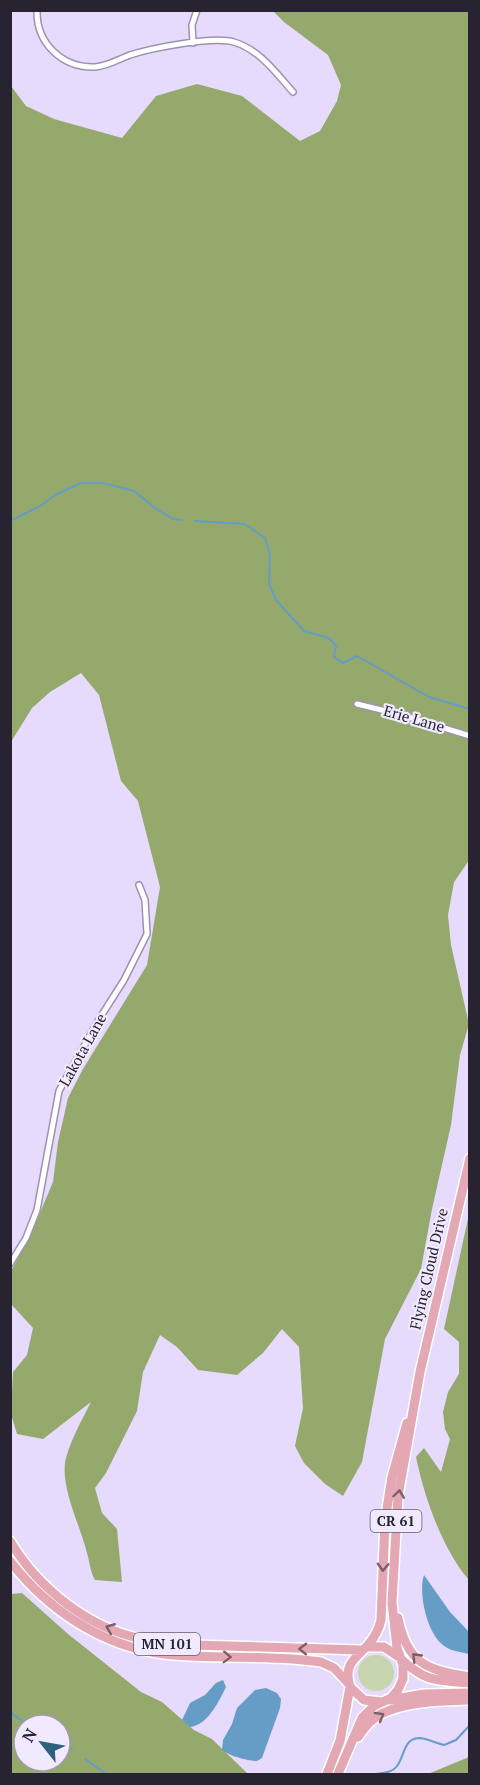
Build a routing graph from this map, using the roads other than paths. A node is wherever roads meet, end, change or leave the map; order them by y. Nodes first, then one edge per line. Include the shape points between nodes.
1 (36, 10) edge
2 (197, 10) edge
3 (193, 43) junction
4 (293, 92) dead end
5 (357, 704) dead end
6 (470, 736) edge
7 (139, 885) dead end
8 (470, 1158) edge
9 (13, 1254) edge
10 (10, 1264) edge
11 (417, 1387) junction
12 (10, 1542) edge
13 (394, 1560) junction
14 (10, 1561) edge
15 (364, 1648) junction
16 (400, 1658) junction
17 (470, 1677) edge
18 (470, 1683) edge
19 (349, 1685) junction
20 (470, 1693) edge
21 (470, 1700) edge
22 (383, 1702) junction
23 (345, 1761) junction
24 (327, 1774) edge
25 (340, 1774) edge

1 - 3 street via 38,28 50,49 70,63 84,66 98,67 146,51
2 - 3 street via 192,25
3 - 4 street via 232,41 246,47 257,53
5 - 6 street, Erie Lane
7 - 9 street, Lakota Lane via 145,900 147,934 59,1091 37,1210 33,1224
8 - 11 main road, Flying Cloud Drive / CR 61
9 - 10 street, Lakota Lane
13 -> 11 main road, Flying Cloud Drive / CR 61 via 399,1490
11 -> 15 main road, Flying Cloud Drive / CR 61 via 388,1499 381,1620
15 -> 12 main road, MN 101 via 175,1644 133,1636 98,1623 59,1597 30,1569
13 - 16 main road, Flying Cloud Drive / CR 61 via 392,1603
17 -> 13 main road via 432,1670 411,1653 397,1614
14 -> 19 main road, MN 101 via 58,1610 119,1643 176,1655 321,1662 334,1668
15 - 16 main road via 384,1647
15 - 19 main road, Flying Cloud Drive / CR 61 via 350,1665
16 - 18 main road via 430,1679
16 - 22 main road, Flying Cloud Drive / CR 61 via 402,1683
19 - 22 main road via 364,1700
19 - 24 main road, Flying Cloud Drive / CR 61 via 343,1729
20 - 22 main road via 424,1694
23 -> 21 main road via 364,1729 381,1713 418,1704
22 - 23 main road, Flying Cloud Drive / CR 61 via 370,1708 362,1718
23 - 25 main road

